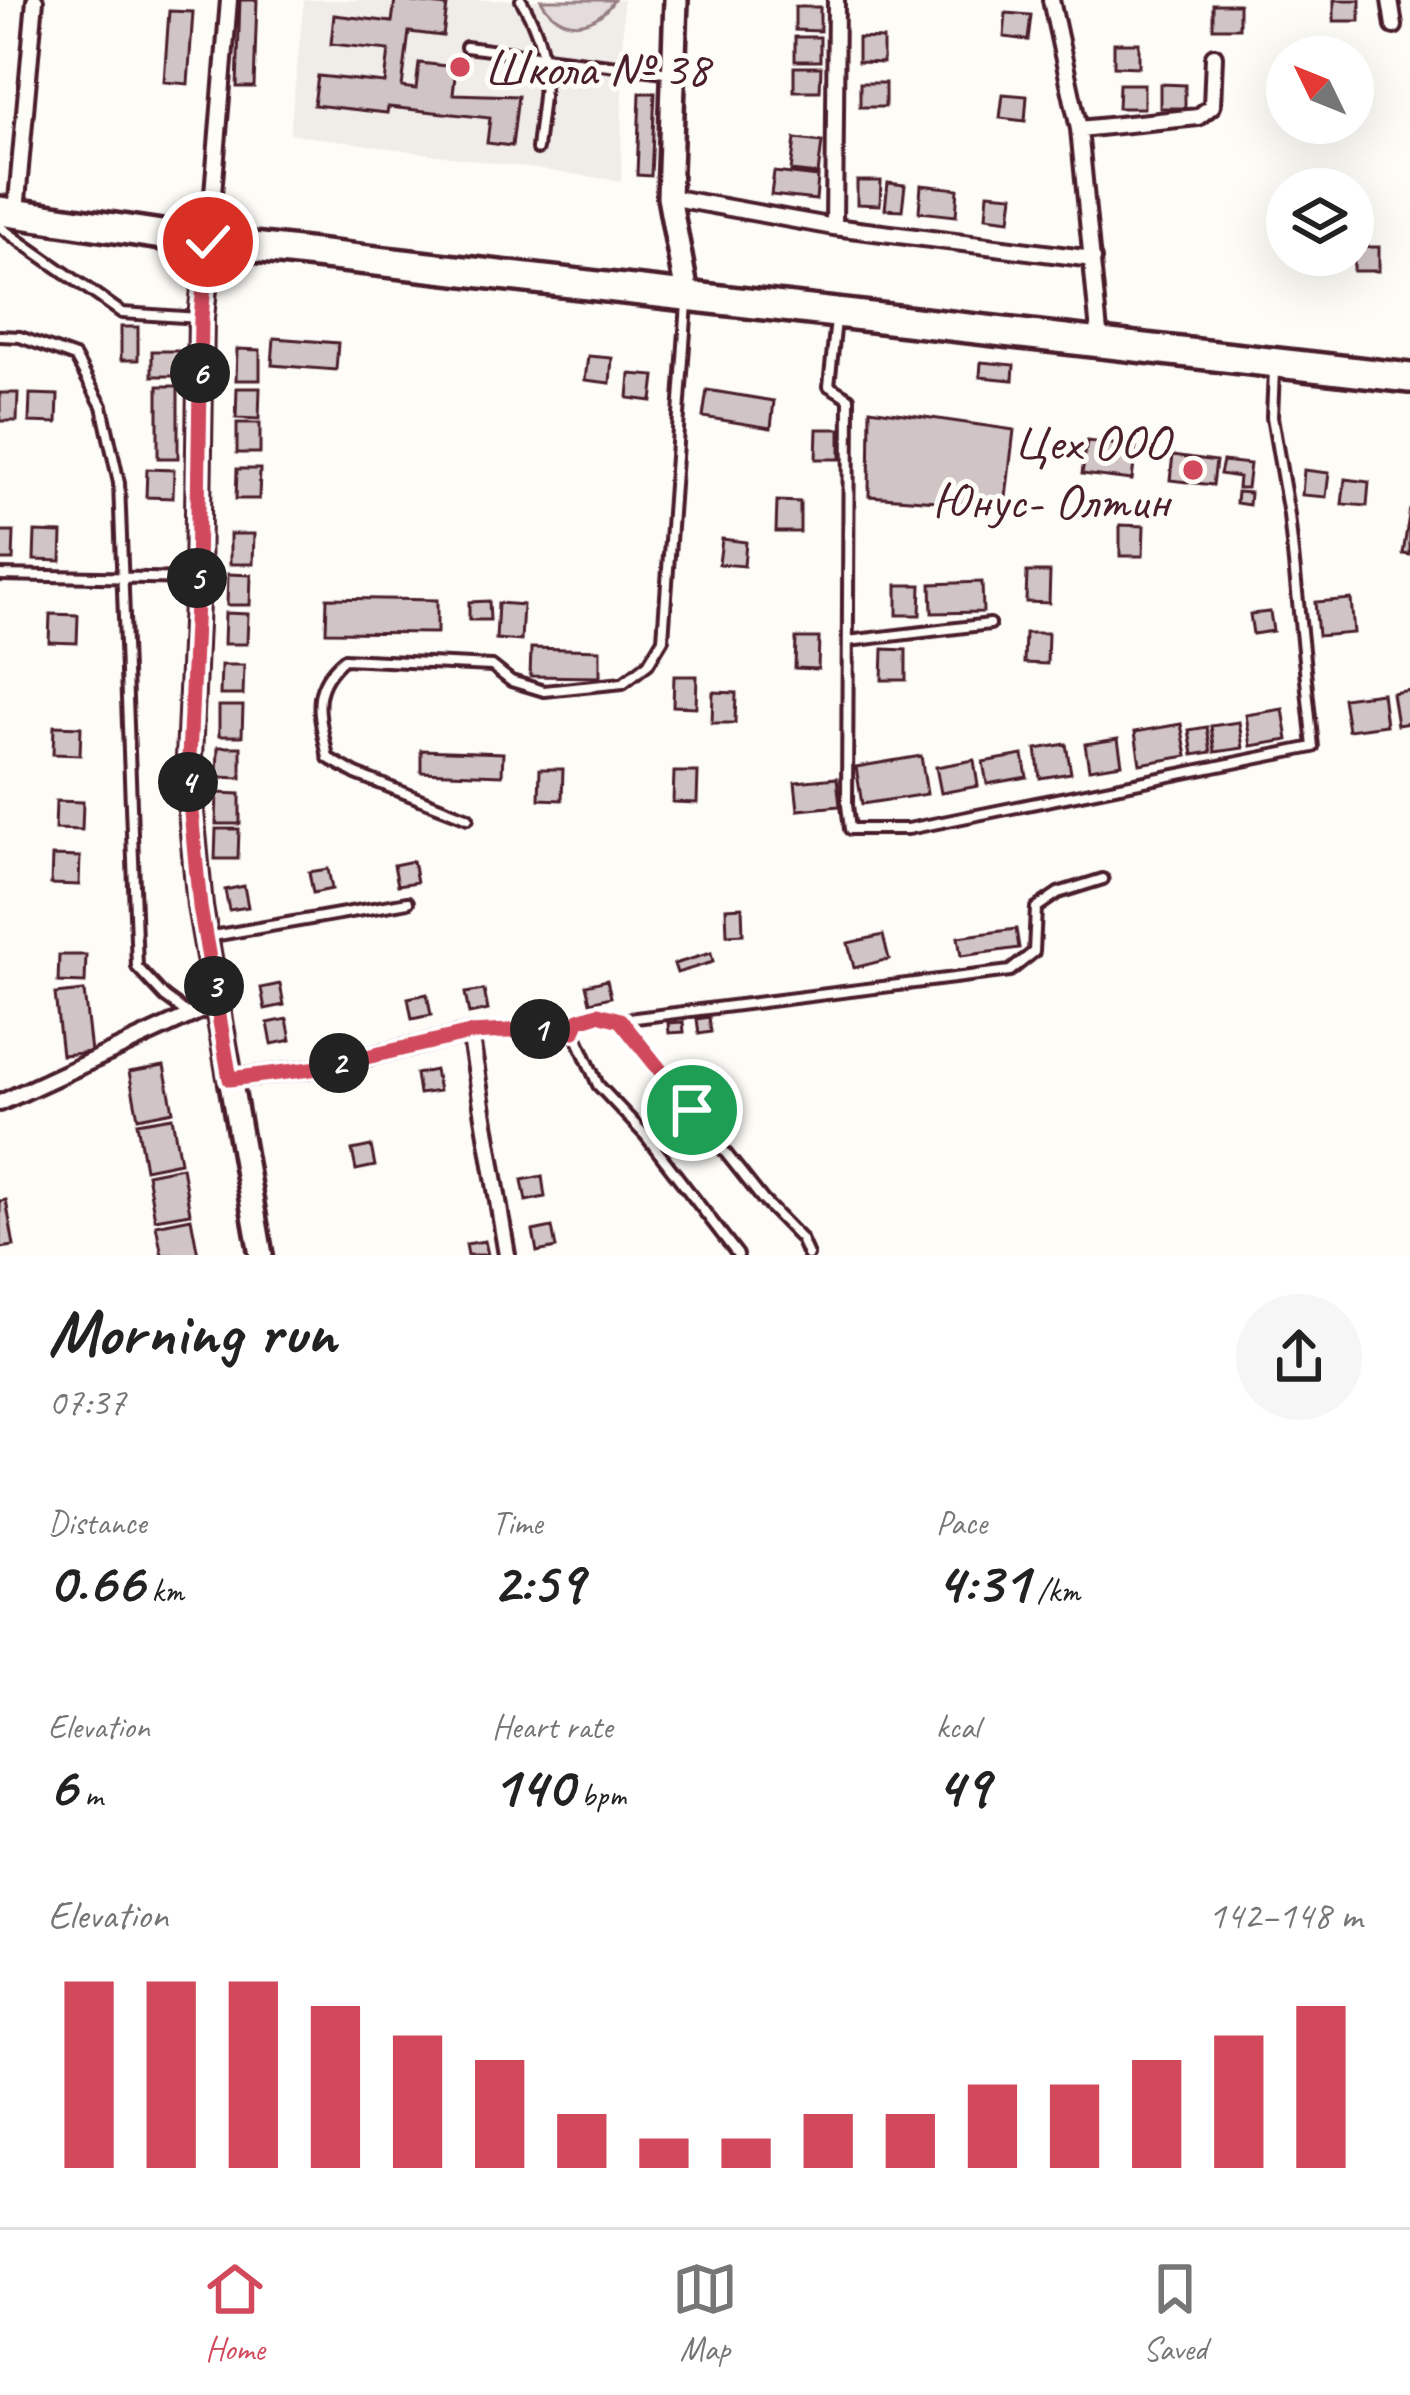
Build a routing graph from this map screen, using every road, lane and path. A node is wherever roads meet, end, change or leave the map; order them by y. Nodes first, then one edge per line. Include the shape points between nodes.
1 (35, 0) edge
2 (229, 0) edge
3 (520, 0) edge
4 (676, 0) edge
5 (836, 0) edge
6 (1052, 0) edge
7 (1390, 0) edge
8 (1394, 26) dead end
9 (466, 46) dead end
10 (1214, 56) dead end
11 (546, 58) junction
12 (673, 74) junction
13 (1079, 130) junction
14 (538, 149) dead end
15 (669, 197) junction
16 (5, 217) edge
17 (834, 227) junction
18 (208, 242) junction
19 (1093, 259) junction
20 (687, 293) junction
21 (836, 311) junction
22 (201, 318) junction
23 (0, 336) edge
24 (1100, 343) junction
25 (1274, 363) junction
26 (1410, 378) edge
27 (0, 575) edge
28 (123, 578) junction
29 (197, 579) junction
30 (990, 624) dead end
31 (848, 641) junction
32 (468, 818) dead end
33 (1103, 879) dead end
34 (408, 902) dead end
35 (205, 938) junction
36 (217, 1004) junction
37 (191, 1016) junction
38 (620, 1020) junction
39 (574, 1031) junction
40 (470, 1033) junction
41 (230, 1079) junction
42 (0, 1103) edge
43 (261, 1255) edge
44 (508, 1255) edge
45 (738, 1255) edge
46 (808, 1255) edge

1 - 16 street
2 - 18 street
3 - 11 lane
4 - 12 street
5 - 17 street
6 - 13 street
7 - 8 street
9 - 11 lane
10 - 13 street via 1211,106 1198,117
11 - 12 lane
11 - 14 lane
12 - 15 street
13 - 19 street
15 - 17 street
15 - 20 street
16 - 18 highway
16 - 22 lane via 122,313
17 - 19 street
18 - 20 highway
18 - 22 street
19 - 24 street
20 - 21 highway
20 - 32 lane via 663,639 648,664 623,683 544,692 491,666 344,659 324,676 318,701 328,758
21 - 24 highway
21 - 31 lane via 829,386 849,398
22 - 29 street
23 - 28 lane via 75,357 102,406 119,483
24 - 25 highway
25 - 26 highway
25 - 31 lane via 1272,417 1313,747 908,829 850,829
27 - 28 lane
28 - 29 lane
28 - 37 lane via 137,967
29 - 35 street via 188,780
30 - 31 lane
33 - 38 lane via 1036,908 1034,952 1010,971
34 - 35 lane
35 - 36 street
36 - 37 street
36 - 41 street
37 - 42 street
38 - 39 lane via 598,1014 579,1020
38 - 46 lane
39 - 40 lane
39 - 45 lane via 598,1085
40 - 41 street
40 - 44 street
41 - 43 street

